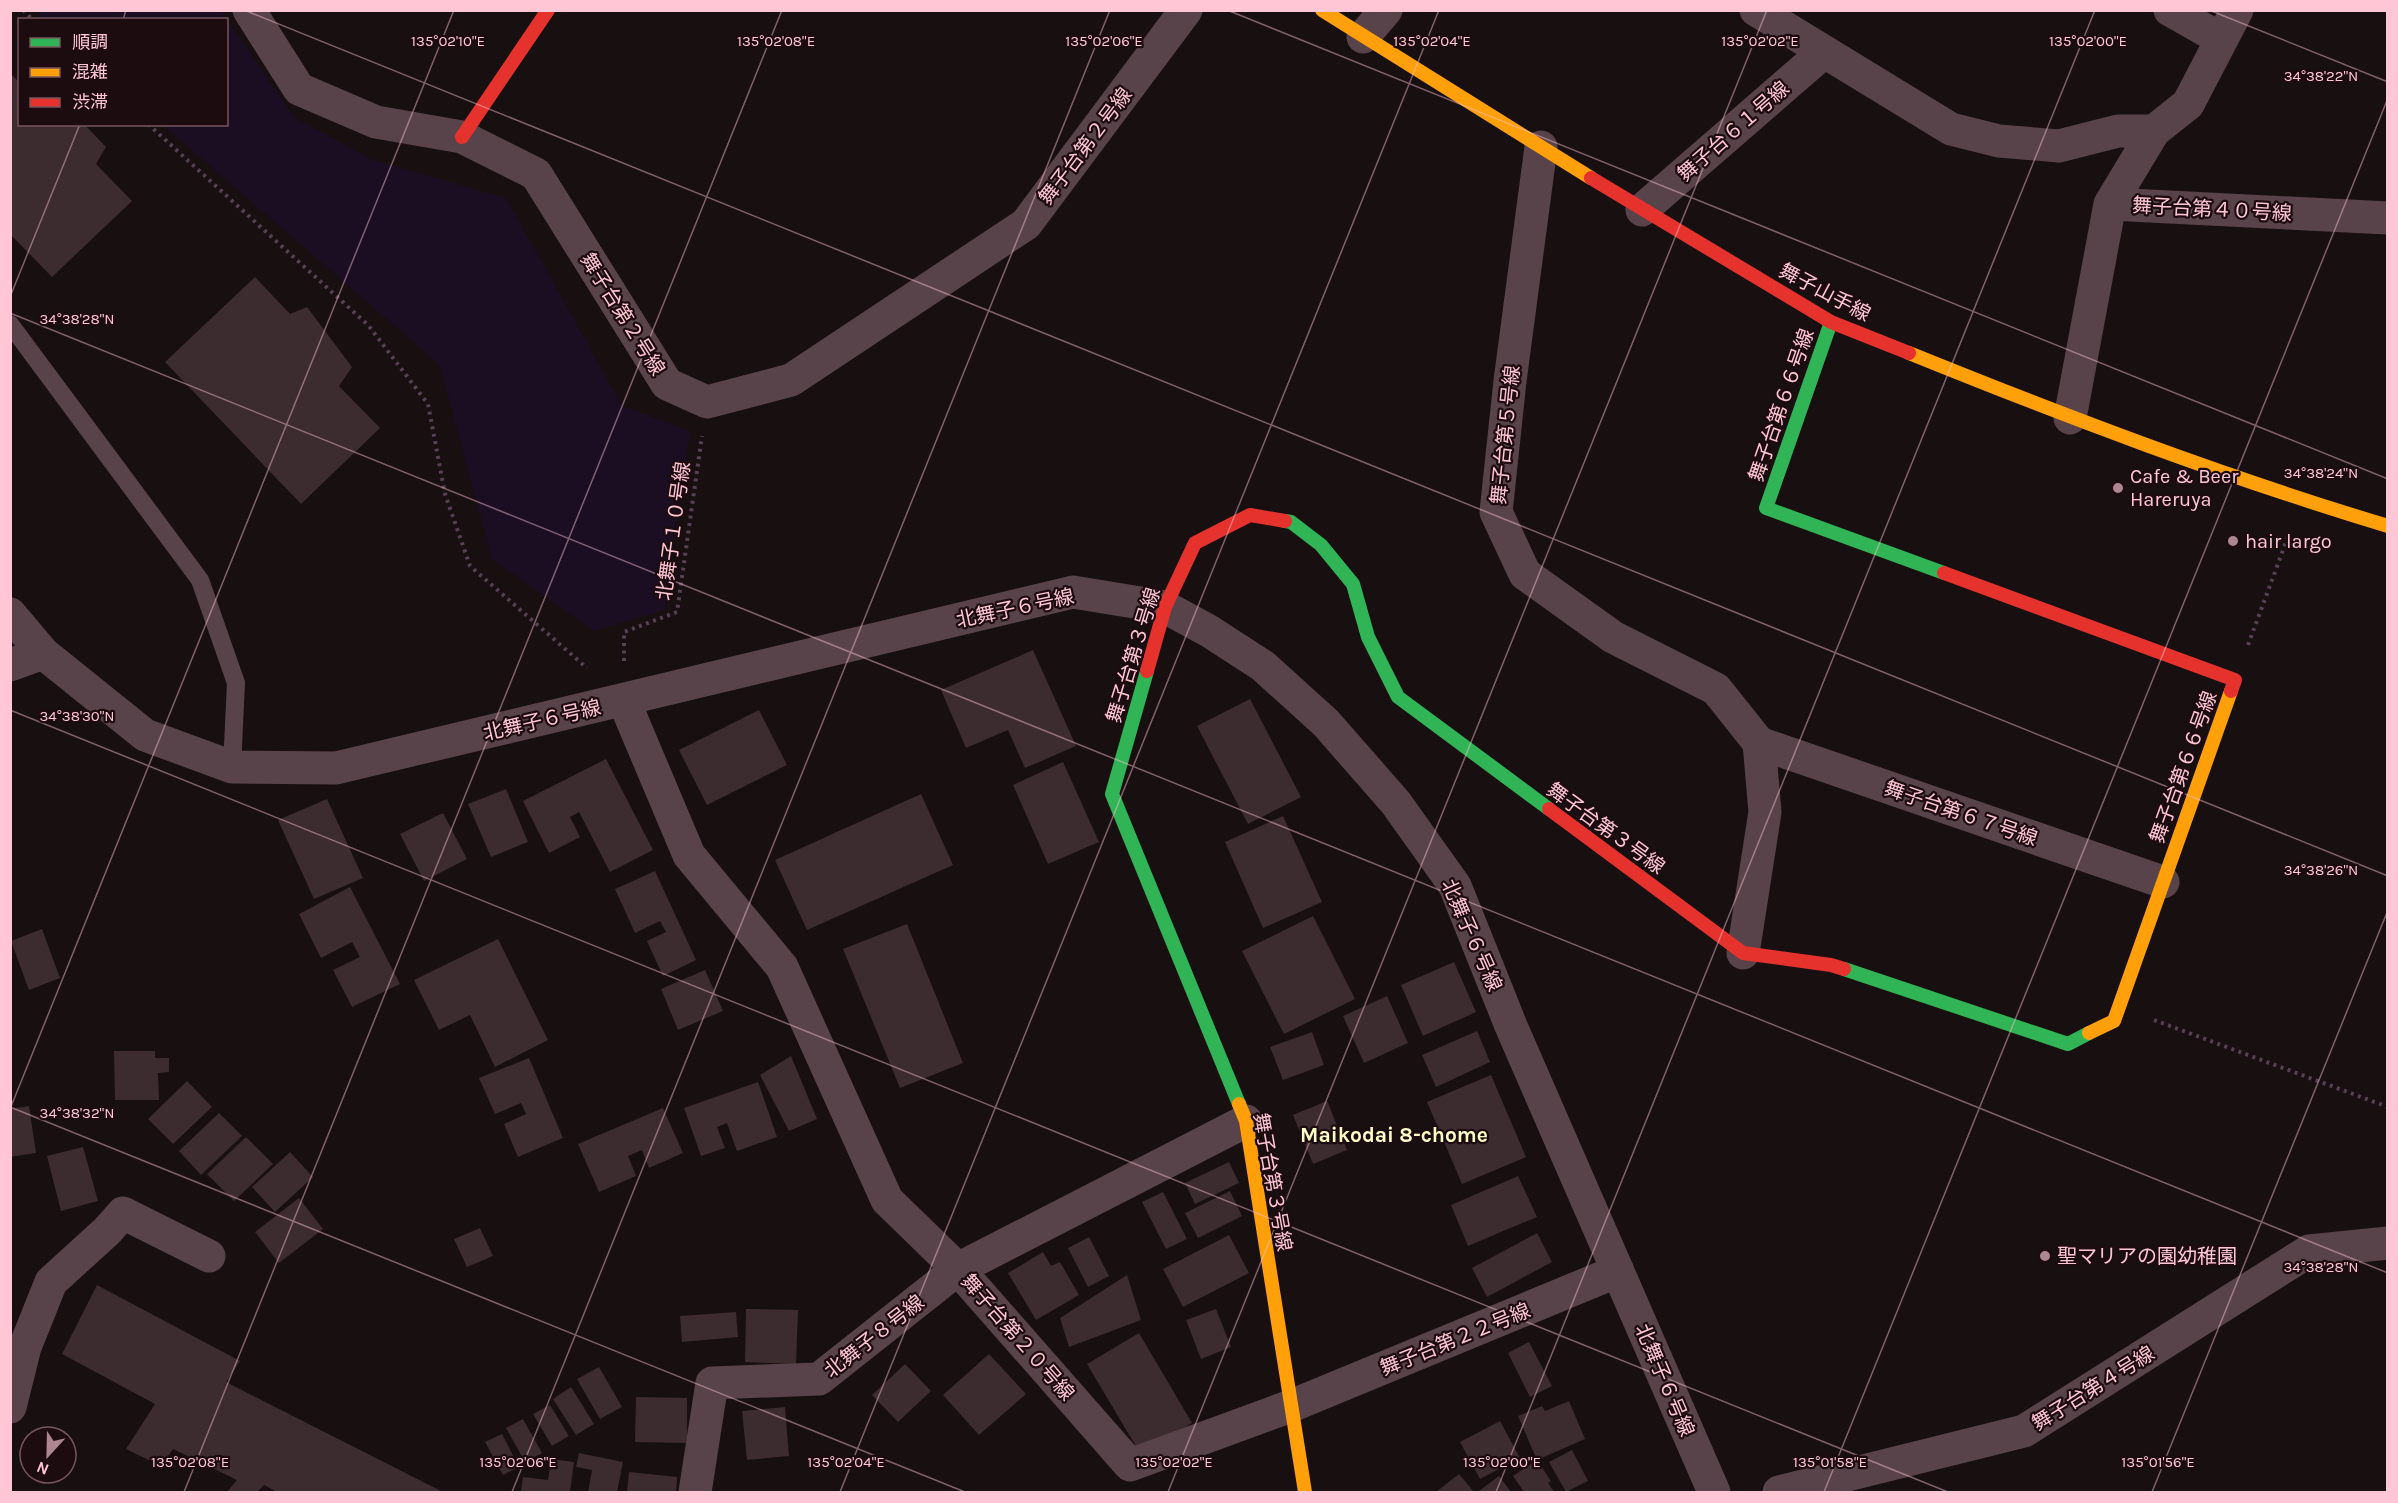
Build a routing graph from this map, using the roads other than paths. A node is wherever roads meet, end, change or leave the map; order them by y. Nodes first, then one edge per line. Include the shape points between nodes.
1 (249, 10) edge
2 (548, 10) edge
3 (1186, 10) edge
4 (1386, 10) edge
5 (1755, 10) edge
6 (2170, 10) edge
7 (2237, 10) edge
8 (1341, 19) edge
9 (2221, 39) junction
10 (1824, 52) junction
11 (2154, 131) junction
12 (462, 137) junction
13 (1541, 147) junction
14 (2110, 204) junction
15 (1642, 210) junction
16 (2384, 211) edge
17 (1831, 322) junction
18 (10, 324) edge
19 (2070, 418) junction
20 (2388, 526) edge
21 (1165, 607) junction
22 (10, 614) edge
23 (43, 653) junction
24 (10, 665) edge
25 (624, 701) junction
26 (1759, 743) junction
27 (232, 767) junction
28 (2163, 882) junction
29 (1743, 953) junction
30 (1246, 1121) junction
31 (2388, 1243) edge
32 (209, 1256) dead end
33 (958, 1269) junction
34 (1618, 1271) junction
35 (1291, 1406) junction
36 (10, 1407) edge
37 (695, 1492) edge
38 (1305, 1492) edge
39 (1714, 1492) edge
40 (1779, 1492) edge

1 - 12 street, 舞子台第２号線 via 299,89 375,122
2 - 12 street
3 - 12 street, 舞子台第２号線 via 1026,224 791,380 707,402 667,384 536,174
4 - 8 street
5 - 10 street
6 - 9 street
7 - 9 street
8 - 13 street, 舞子山手線
9 - 11 street via 2188,104
10 - 11 street via 1951,129 1999,141 2059,146 2118,131
10 - 15 street, 舞子台６１号線
11 - 14 street
13 - 15 street, 舞子山手線
13 - 26 street, 舞子台第５号線 via 1496,512 1525,574 1613,637 1716,689
14 - 16 street, 舞子台第４０号線
14 - 19 street, 舞子台第４０号線
15 - 17 street, 舞子山手線
17 - 19 street, 舞子山手線
17 - 28 street, 舞子台第６６号線 via 1766,508 2235,680
18 - 27 lane via 200,580 237,683
19 - 20 street, 舞子山手線 via 2302,500
21 - 25 street, 北舞子６号線 via 1073,592
21 - 29 street, 舞子台第３号線 via 1195,543 1250,515 1291,522 1321,545 1353,584 1368,637 1398,697
21 - 30 street, 舞子台第３号線 via 1112,794
21 - 34 street, 北舞子６号線 via 1263,666 1326,723 1396,802 1455,886 1511,1026
22 - 23 street, 北舞子６号線
23 - 24 street
23 - 27 street, 北舞子６号線 via 145,735
25 - 27 street, 北舞子６号線 via 336,768
25 - 33 street via 690,855 782,967 887,1200
26 - 28 street, 舞子台第６７号線
26 - 29 street via 1765,812
28 - 29 street, 舞子台第６６号線 via 2114,1021 2068,1044 1831,965
30 - 33 street, 舞子台第２０号線
30 - 35 street, 舞子台第３号線
31 - 40 street, 舞子台第４号線 via 2309,1251 2024,1431
32 - 36 street via 123,1213 51,1282 25,1347
33 - 35 street, 舞子台第２０号線 via 1130,1466
33 - 37 street, 北舞子８号線 via 819,1379 712,1383
34 - 35 street, 舞子台第２２号線
34 - 39 street, 北舞子６号線
35 - 38 street, 舞子台第３号線

